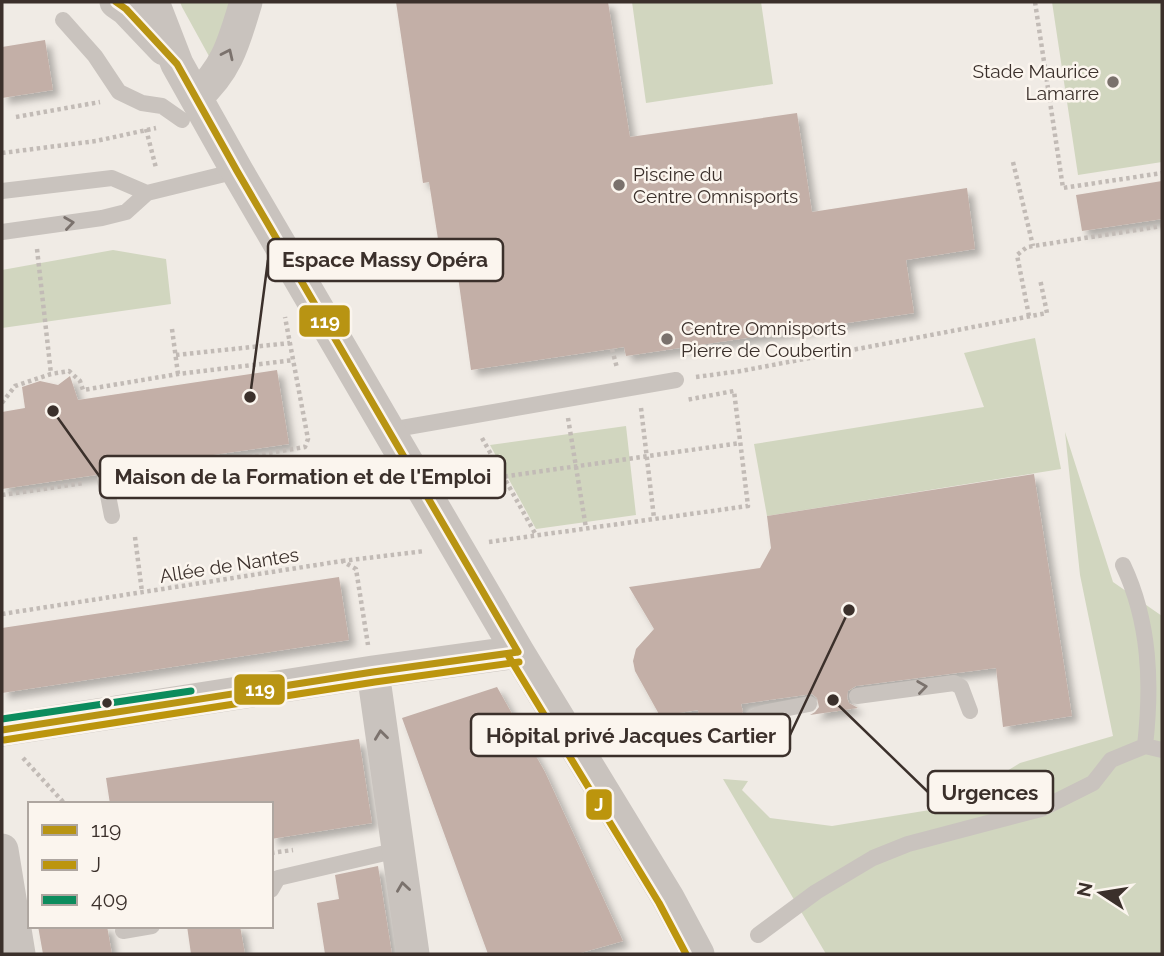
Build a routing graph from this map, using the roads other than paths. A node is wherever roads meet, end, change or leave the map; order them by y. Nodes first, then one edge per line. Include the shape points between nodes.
1 (116, 2) edge
2 (153, 2) edge
3 (246, 2) edge
4 (63, 20) dead end
5 (177, 64) junction
6 (189, 108) junction
7 (237, 171) junction
8 (2, 191) edge
9 (154, 191) junction
10 (2, 232) edge
11 (676, 380) road end
12 (390, 430) junction
13 (105, 480) road end
14 (112, 516) dead end
15 (1123, 565) dead end
16 (518, 652) junction
17 (373, 672) junction
18 (857, 696) dead end
19 (809, 704) dead end
20 (970, 711) dead end
21 (11, 742) edge
22 (720, 743) dead end
23 (1145, 746) junction
24 (1162, 750) edge
25 (2, 850) edge
26 (398, 850) junction
27 (273, 887) edge
28 (140, 928) edge
29 (122, 931) dead end
30 (758, 935) dead end
31 (690, 950) edge
32 (19, 954) edge
33 (413, 954) edge

1 - 5 street
2 - 5 street
6 -> 3 street via 223,65
4 - 6 lane via 119,92 135,100
5 - 6 street
6 - 7 street
7 - 9 lane
7 - 12 street
8 - 9 lane via 112,178
10 -> 9 lane via 126,212
11 - 12 lane
12 - 16 street
13 - 14 lane
15 - 23 lane via 1136,592 1149,664
16 - 17 street
16 - 31 street via 668,898
17 - 21 street
26 -> 17 street
18 -> 20 lane via 954,683 961,687
19 - 22 lane via 763,713
23 - 24 lane
23 - 30 lane via 1111,760 1093,783 1041,809 908,844 873,858
25 - 32 street
26 - 27 lane via 278,878
33 -> 26 street
28 - 29 lane

